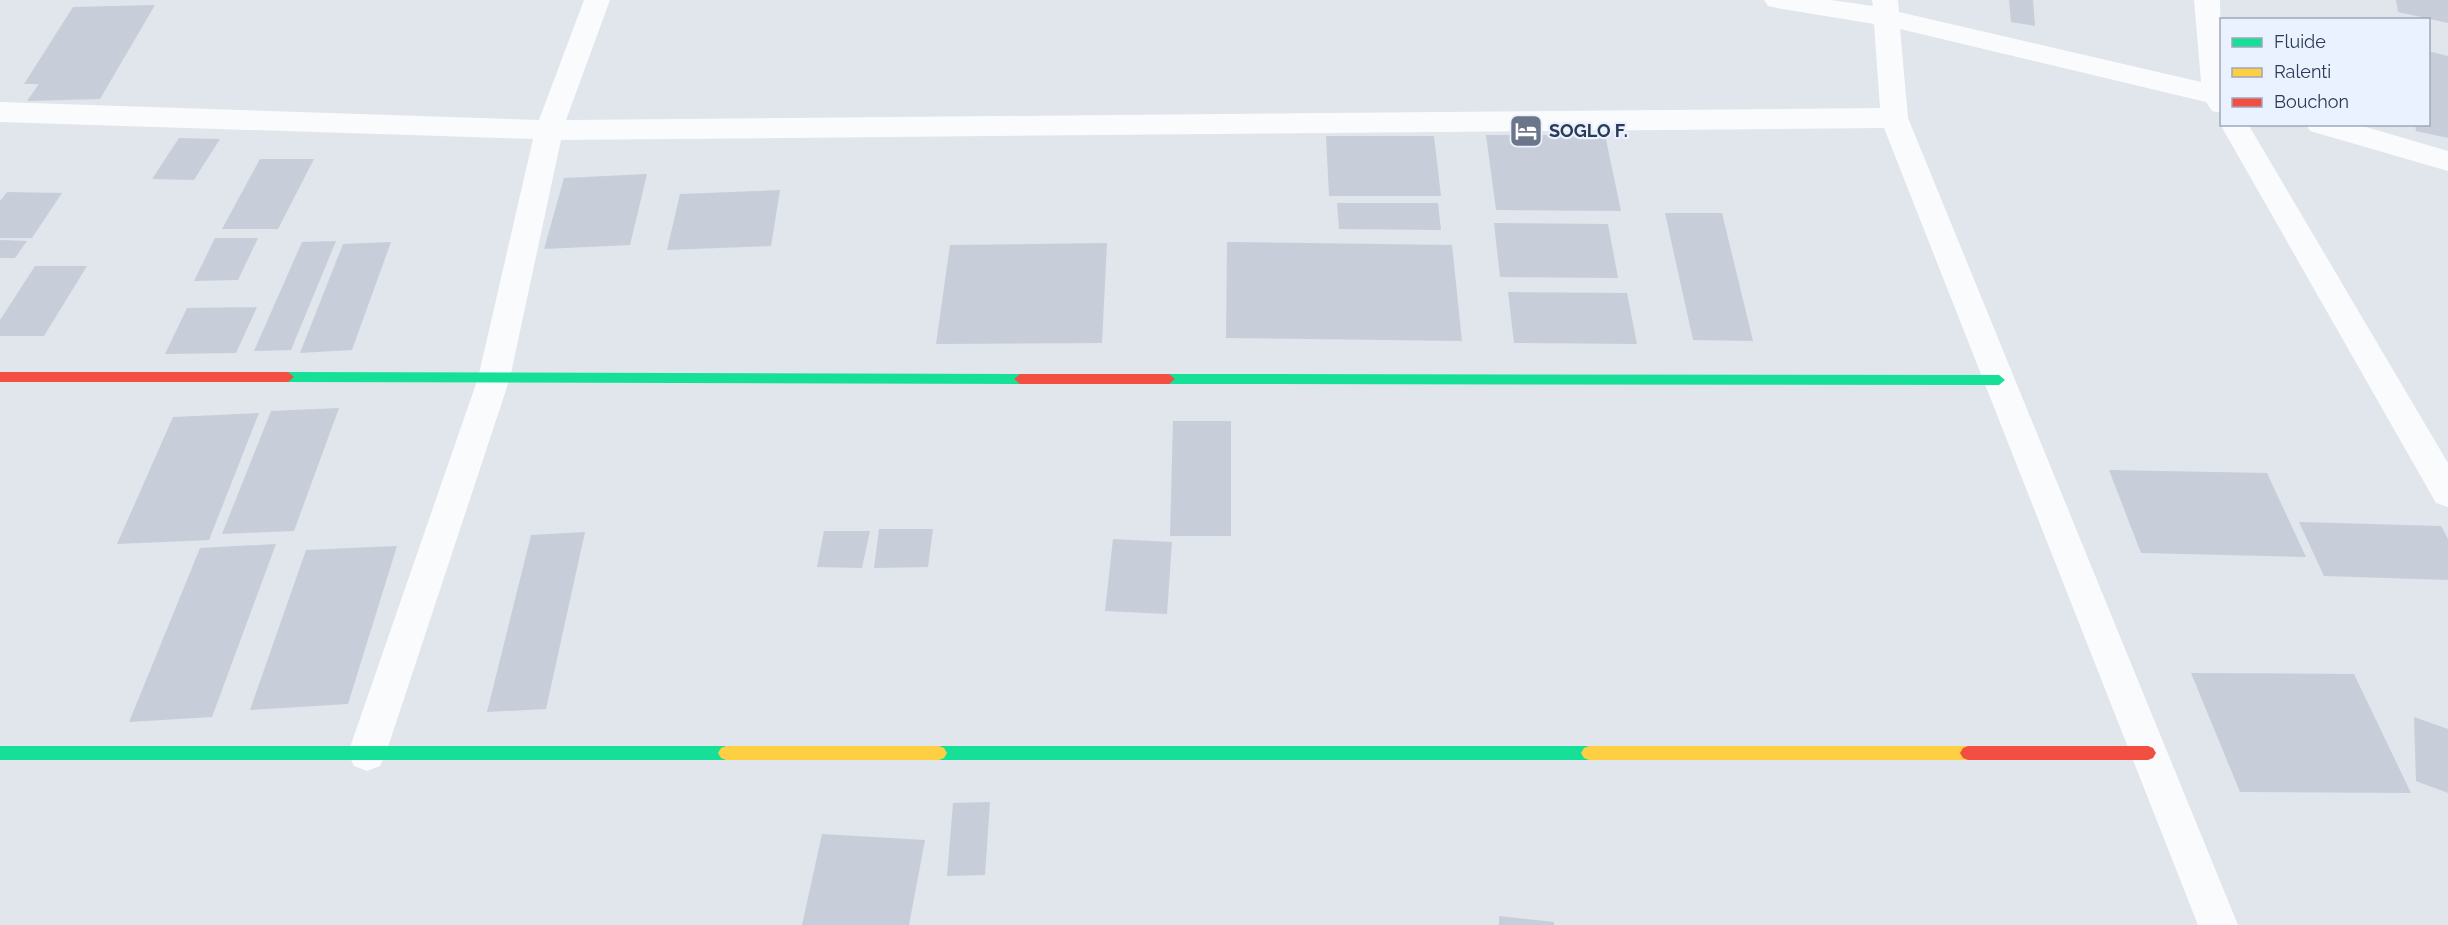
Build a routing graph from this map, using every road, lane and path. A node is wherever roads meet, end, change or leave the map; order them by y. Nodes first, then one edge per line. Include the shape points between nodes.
1 (597, 0) edge
2 (1777, 0) edge
3 (2207, 0) edge
4 (1885, 8) edge
5 (2220, 98) edge
6 (0, 112) edge
7 (1894, 117) junction
8 (2235, 126) edge
9 (2327, 126) edge
10 (549, 130) junction
11 (2448, 161) edge
12 (0, 377) edge
13 (494, 378) junction
14 (1999, 380) junction
15 (2448, 493) edge
16 (0, 753) edge
17 (367, 753) junction
18 (2148, 753) junction
19 (2218, 925) edge

1 - 10 street
2 - 4 street
3 - 5 street
4 - 5 street
4 - 7 street
6 - 10 street
7 - 10 street
7 - 14 street
8 - 15 street
9 - 11 street
10 - 13 street
12 - 13 street
13 - 14 street
13 - 17 street
14 - 18 street
16 - 17 street
17 - 18 street
18 - 19 street

